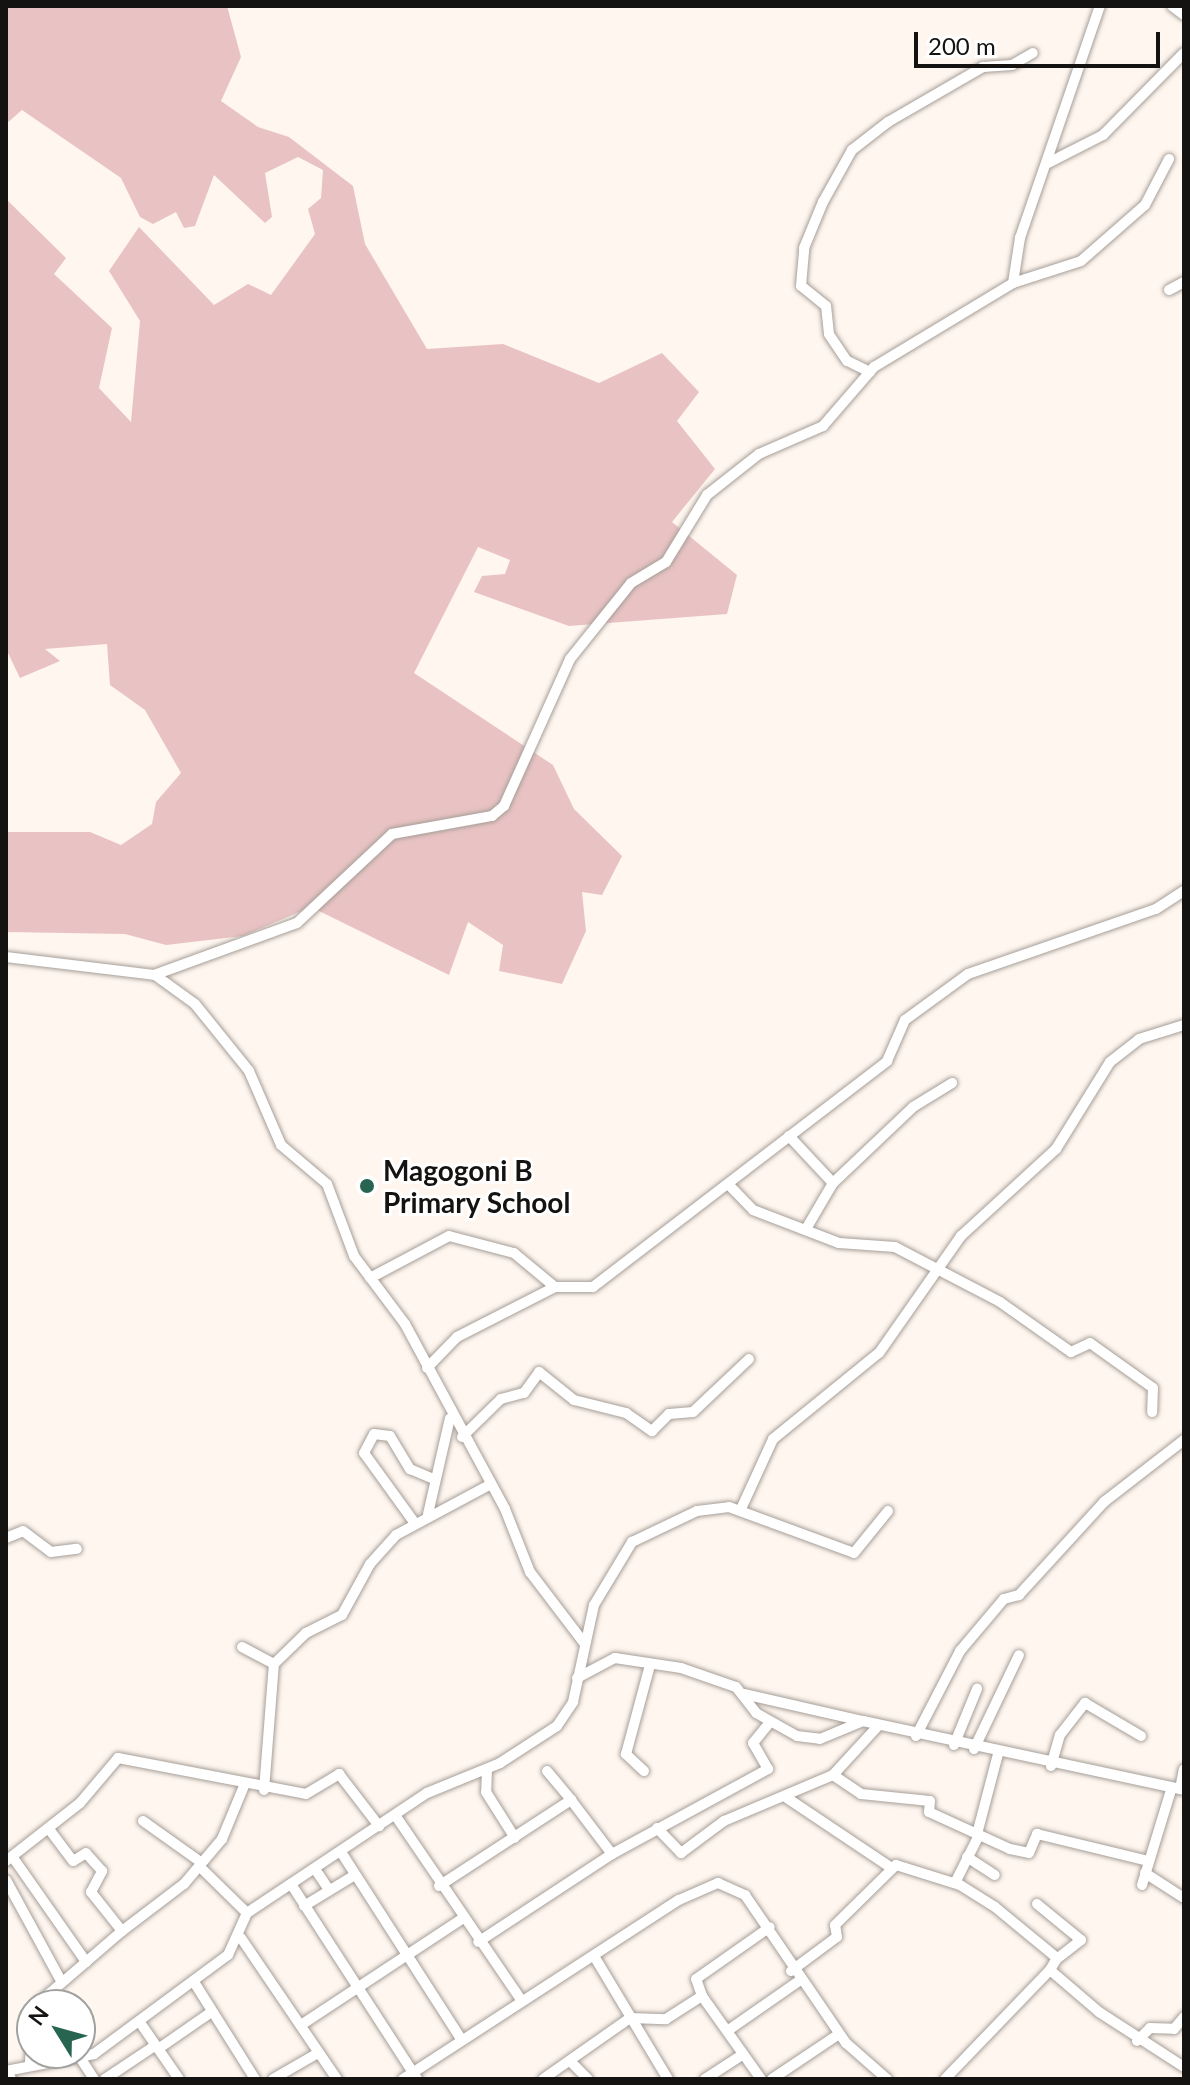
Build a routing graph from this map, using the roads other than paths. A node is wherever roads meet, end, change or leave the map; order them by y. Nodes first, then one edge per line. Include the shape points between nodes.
1 (1100, 6) edge
2 (1172, 6) edge
3 (1184, 15) edge
4 (1033, 53) dead end
5 (1184, 53) edge
6 (1169, 159) dead end
7 (1047, 164) junction
8 (1184, 282) edge
9 (1013, 283) junction
10 (1169, 290) dead end
11 (870, 372) junction
12 (1184, 891) edge
13 (6, 957) edge
14 (154, 975) junction
15 (1184, 1025) edge
16 (952, 1083) dead end
17 (789, 1136) junction
18 (833, 1183) junction
19 (728, 1184) junction
20 (806, 1229) junction
21 (936, 1270) junction
22 (370, 1278) junction
23 (555, 1287) junction
24 (749, 1359) dead end
25 (427, 1368) junction
26 (1152, 1412) dead end
27 (450, 1418) junction
28 (462, 1437) junction
29 (1184, 1440) edge
30 (433, 1479) junction
31 (491, 1484) junction
32 (741, 1509) junction
33 (888, 1511) dead end
34 (428, 1514) junction
35 (414, 1522) junction
36 (6, 1538) edge
37 (77, 1549) dead end
38 (584, 1643) junction
39 (242, 1647) dead end
40 (1019, 1655) dead end
41 (274, 1664) junction
42 (650, 1665) junction
43 (577, 1678) junction
44 (977, 1689) dead end
45 (744, 1694) junction
46 (863, 1721) junction
47 (769, 1723) junction
48 (879, 1725) junction
49 (916, 1736) junction
50 (1141, 1736) dead end
51 (954, 1745) junction
52 (974, 1749) junction
53 (998, 1754) junction
54 (1051, 1766) junction
55 (487, 1769) junction
56 (1184, 1769) edge
57 (547, 1771) dead end
58 (644, 1771) dead end
59 (833, 1775) junction
60 (244, 1786) junction
61 (264, 1790) junction
62 (1178, 1790) edge
63 (787, 1798) junction
64 (571, 1800) junction
65 (395, 1815) junction
66 (143, 1821) dead end
67 (379, 1826) junction
68 (657, 1828) junction
69 (49, 1829) junction
70 (978, 1834) junction
71 (515, 1838) junction
72 (341, 1852) junction
73 (612, 1854) junction
74 (967, 1857) junction
75 (10, 1860) edge
76 (1149, 1861) junction
77 (200, 1864) junction
78 (890, 1867) junction
79 (315, 1869) junction
80 (355, 1875) junction
81 (995, 1875) dead end
82 (6, 1880) edge
83 (955, 1883) junction
84 (291, 1884) junction
85 (439, 1886) junction
86 (329, 1890) junction
87 (1184, 1898) edge
88 (1037, 1904) dead end
89 (304, 1906) junction
90 (247, 1913) junction
91 (463, 1918) junction
92 (770, 1927) junction
93 (122, 1931) junction
94 (241, 1938) junction
95 (478, 1942) junction
96 (407, 1954) junction
97 (594, 1956) junction
98 (1057, 1959) junction
99 (86, 1962) junction
100 (1050, 1970) junction
101 (791, 1971) junction
102 (61, 1981) junction
103 (799, 1981) junction
104 (194, 1982) junction
105 (356, 1986) junction
106 (53, 1989) edge
107 (702, 1996) junction
108 (521, 2000) junction
109 (210, 2013) junction
110 (1184, 2017) edge
111 (630, 2018) junction
112 (139, 2021) junction
113 (301, 2025) junction
114 (730, 2029) junction
115 (839, 2034) junction
116 (461, 2039) junction
117 (1137, 2041) junction
118 (157, 2047) junction
119 (96, 2049) edge
120 (318, 2053) junction
121 (742, 2055) junction
122 (570, 2061) junction
123 (1184, 2067) edge
124 (415, 2076) edge
125 (882, 2077) edge
126 (105, 2079) edge
127 (179, 2079) edge
128 (255, 2079) edge
129 (273, 2079) edge
130 (337, 2079) edge
131 (403, 2079) edge
132 (543, 2079) edge
133 (588, 2079) edge
134 (668, 2079) edge
135 (705, 2079) edge
136 (761, 2079) edge
137 (772, 2079) edge
138 (945, 2079) edge

1 - 7 street
2 - 3 street
4 - 11 street via 1012,65 983,67 888,122 852,150 823,202 804,248 801,286 826,306 829,334 847,361
5 - 7 street via 1103,135
6 - 9 street via 1145,205 1091,253
7 - 9 street
8 - 10 street
9 - 11 street
11 - 14 street via 823,426 759,454 707,495 666,562 631,583 570,659 504,806 492,816 392,834 297,923
12 - 17 street via 1156,909 968,974 905,1020 887,1061
13 - 14 street
14 - 22 street via 177,985 249,1071 281,1145 327,1184
15 - 21 street via 1139,1039 1110,1062 1056,1149 961,1236
16 - 18 street via 913,1107
17 - 18 street
17 - 19 street
18 - 20 street
19 - 20 street via 753,1210
19 - 23 street via 593,1287
20 - 21 street via 856,1247 895,1247
21 - 26 street via 1000,1302 1071,1352 1090,1343 1153,1388
21 - 32 street via 879,1353 773,1439
22 - 23 street via 449,1236 514,1253
22 - 25 street
23 - 25 street via 457,1337
24 - 28 street via 693,1412 669,1414 652,1431 626,1413 574,1400 539,1372 524,1393 501,1399
25 - 27 street
27 - 28 street
27 - 30 street
28 - 31 street
29 - 49 street via 1104,1502 1019,1595 1004,1599 960,1651
30 - 34 street
30 - 35 street via 410,1469 390,1436 374,1434 364,1453 368,1463
31 - 34 street
31 - 38 street via 530,1572
32 - 33 street via 854,1553
32 - 38 street via 697,1511 632,1542 607,1578
34 - 35 street
35 - 41 street via 370,1564 342,1615 306,1633
36 - 37 street via 23,1531 51,1552
38 - 43 street
39 - 41 street
40 - 52 street
41 - 61 street
42 - 43 street via 615,1658
42 - 45 street via 717,1678
42 - 58 street via 626,1754
43 - 55 street via 557,1726
44 - 51 street
45 - 46 street
45 - 47 street
46 - 47 street via 820,1739
46 - 48 street
47 - 68 street via 753,1743 768,1769
48 - 49 street
48 - 59 street
49 - 51 street
50 - 54 street via 1085,1703 1060,1735
51 - 52 street
52 - 53 street
53 - 54 street
53 - 70 street
54 - 62 street
55 - 65 street
55 - 71 street via 486,1792
56 - 62 street
57 - 64 street
59 - 63 street
59 - 70 street via 861,1794 931,1801 929,1812
60 - 61 street
60 - 69 street via 214,1771 118,1758
60 - 77 street via 230,1826
61 - 67 street via 306,1794 339,1774
62 - 76 street
63 - 68 street via 724,1821 681,1853
63 - 78 street
64 - 71 street
64 - 73 street
65 - 67 street
65 - 85 street
66 - 77 street
67 - 72 street
68 - 73 street
69 - 75 street
69 - 93 street via 73,1861 83,1852 102,1871 91,1892
70 - 74 street
70 - 76 street via 1029,1853 1037,1834
71 - 85 street
72 - 79 street
72 - 80 street
73 - 95 street
74 - 81 street
74 - 83 street
75 - 99 street
76 - 87 street via 1143,1879
77 - 90 street
77 - 93 street
78 - 83 street
78 - 101 street via 835,1925 837,1937
79 - 84 street
79 - 86 street
80 - 86 street
80 - 96 street
82 - 102 street
83 - 98 street
84 - 89 street
84 - 90 street
85 - 91 street
86 - 89 street
88 - 98 street via 1081,1940
89 - 105 street
90 - 94 street
91 - 95 street
91 - 96 street
92 - 97 street via 745,1895 718,1883
92 - 101 street
92 - 107 street via 696,1979
93 - 99 street
94 - 104 street
94 - 113 street
95 - 108 street
96 - 105 street
96 - 116 street
97 - 108 street
97 - 111 street
98 - 100 street
99 - 102 street
100 - 117 street
100 - 138 street
101 - 103 street
102 - 106 street
103 - 114 street
103 - 115 street
104 - 109 street
104 - 112 street
105 - 113 street
105 - 124 street
107 - 111 street via 666,2019
107 - 114 street
108 - 116 street
109 - 118 street
109 - 128 street
110 - 117 street via 1174,2029 1150,2028
111 - 122 street
111 - 134 street
112 - 118 street
112 - 119 street
113 - 120 street
114 - 121 street
115 - 125 street
115 - 137 street
116 - 124 street
117 - 123 street
118 - 126 street
118 - 127 street
120 - 129 street
120 - 130 street
121 - 135 street
121 - 136 street
122 - 132 street
122 - 133 street
124 - 131 street

